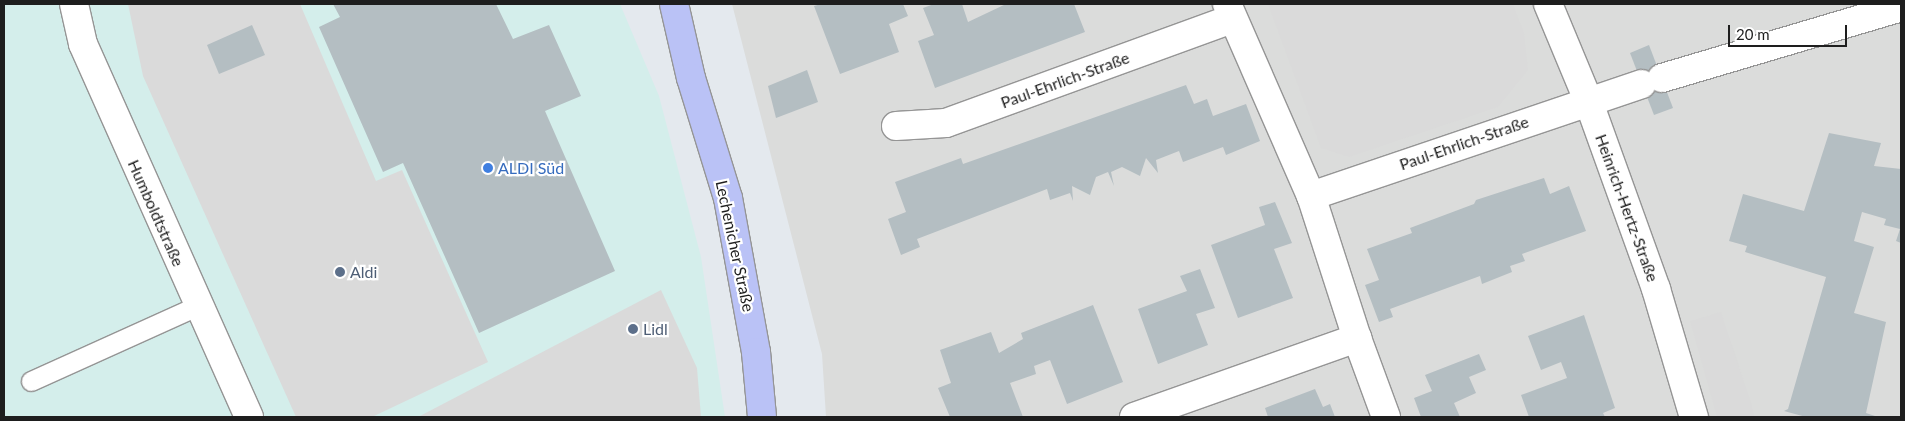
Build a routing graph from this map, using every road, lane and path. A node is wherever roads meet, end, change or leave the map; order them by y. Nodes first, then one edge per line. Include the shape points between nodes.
1 (74, 4) edge
2 (653, 4) edge
3 (674, 4) edge
4 (1548, 4) edge
5 (1901, 7) edge
6 (1229, 11) edge
7 (691, 78) junction
8 (1588, 100) junction
9 (896, 126) dead end
10 (1311, 196) junction
11 (197, 306) junction
12 (1357, 338) junction
13 (31, 381) dead end
14 (249, 417) edge
15 (762, 417) edge
16 (1134, 417) edge
17 (1386, 417) edge
18 (1694, 417) edge

1 - 11 street, Humboldtstraße via 83,44
2 - 7 street, Lechenicher Straße
3 - 7 street, Lechenicher Straße
4 - 8 street, Heinrich-Hertz-Straße
5 - 8 street, Paul-Ehrlich-Straße
6 - 9 street, Paul-Ehrlich-Straße via 946,123
6 - 10 street, Paul-Ehrlich-Straße
7 - 15 street, Lechenicher Straße via 728,198 756,352
8 - 10 street, Paul-Ehrlich-Straße
8 - 18 street, Heinrich-Hertz-Straße via 1656,289
10 - 12 street, Paul-Ehrlich-Straße
11 - 13 lane
11 - 14 street, Humboldtstraße
12 - 16 street
12 - 17 street, Paul-Ehrlich-Straße

